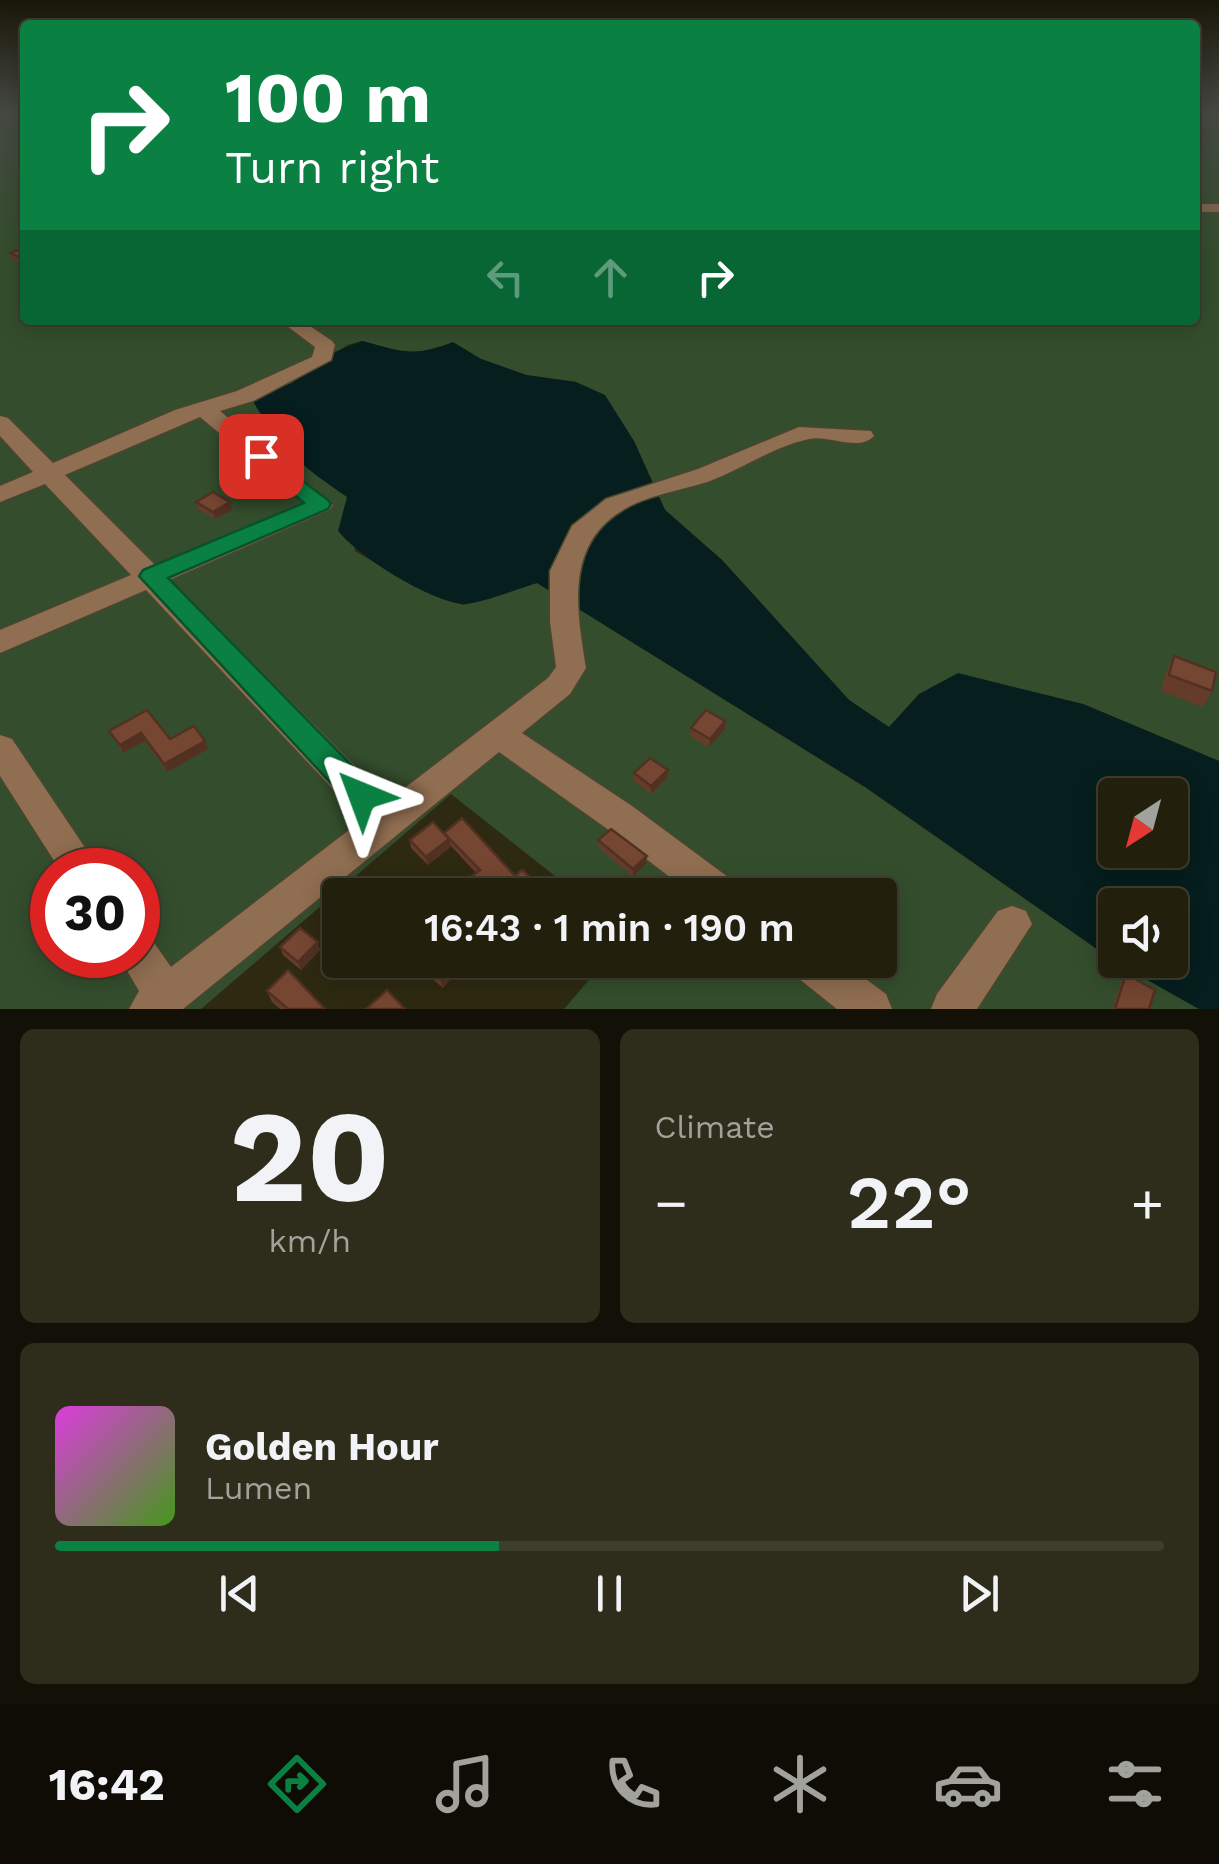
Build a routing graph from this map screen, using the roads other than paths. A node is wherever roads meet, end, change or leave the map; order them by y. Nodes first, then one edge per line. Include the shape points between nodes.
1 (295, 325) edge
2 (203, 408) junction
3 (0, 422) edge
4 (863, 436) dead end
5 (48, 474) junction
6 (0, 495) edge
7 (152, 576) junction
8 (0, 642) edge
9 (499, 735) junction
10 (0, 748) edge
11 (388, 824) junction
12 (67, 848) edge
13 (700, 878) edge
14 (1012, 924) dead end
15 (148, 978) edge
16 (831, 978) edge
17 (158, 1004) edge
18 (872, 1009) edge
19 (952, 1009) edge

1 - 2 street via 325,345 321,360
2 - 5 street
2 - 7 street via 320,504
3 - 5 street
4 - 9 street via 807,432 615,504 581,532 564,571 571,668 560,686
5 - 6 street
5 - 7 street
7 - 8 street
7 - 11 street
9 - 11 street
9 - 13 street
10 - 12 street
11 - 17 street
14 - 19 street
15 - 17 street
16 - 18 street

